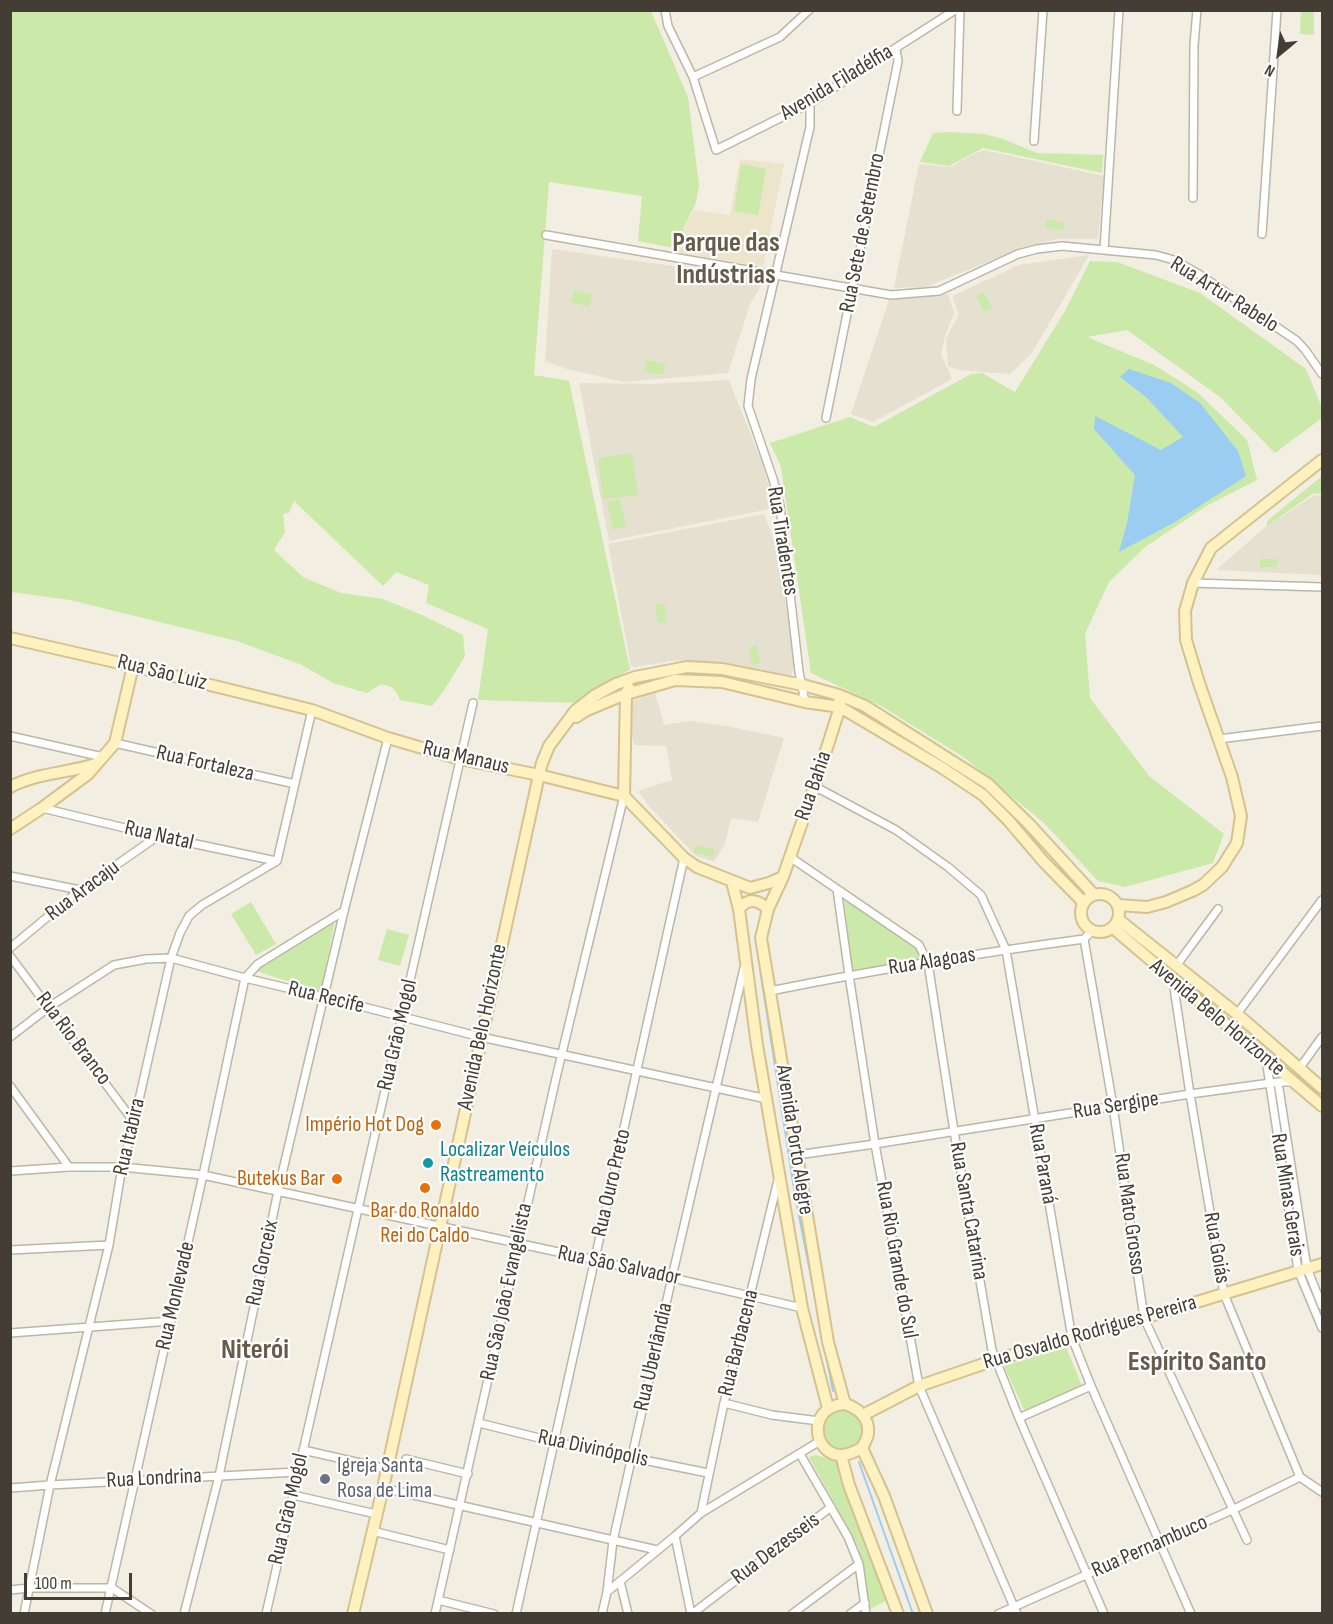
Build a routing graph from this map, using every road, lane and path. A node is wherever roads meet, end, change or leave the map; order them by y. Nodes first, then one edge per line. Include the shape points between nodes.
1 (665, 10) edge
2 (809, 10) edge
3 (955, 10) edge
4 (960, 10) edge
5 (1043, 10) edge
6 (1119, 10) edge
7 (1197, 10) edge
8 (1277, 10) edge
9 (896, 49) junction
10 (693, 76) junction
11 (810, 103) junction
12 (957, 111) dead end
13 (1034, 141) dead end
14 (1193, 198) dead end
15 (1262, 234) dead end
16 (546, 235) dead end
17 (1104, 250) junction
18 (775, 275) junction
19 (852, 288) junction
20 (1320, 364) edge
21 (1323, 374) edge
22 (826, 418) dead end
23 (1323, 460) edge
24 (1193, 583) junction
25 (1323, 587) edge
26 (10, 638) edge
27 (133, 666) junction
28 (635, 677) junction
29 (802, 685) junction
30 (626, 694) junction
31 (839, 695) junction
32 (805, 702) junction
33 (473, 703) dead end
34 (840, 707) junction
35 (312, 710) junction
36 (563, 726) junction
37 (1323, 726) edge
38 (10, 736) edge
39 (388, 738) junction
40 (1219, 739) junction
41 (115, 743) junction
42 (460, 759) junction
43 (101, 760) junction
44 (539, 775) junction
45 (295, 784) junction
46 (814, 786) junction
47 (10, 787) edge
48 (624, 796) junction
49 (42, 808) junction
50 (10, 828) edge
51 (158, 836) junction
52 (790, 857) junction
53 (684, 858) junction
54 (277, 861) junction
55 (10, 876) edge
56 (783, 876) junction
57 (732, 882) junction
58 (837, 889) junction
59 (80, 890) junction
60 (1094, 895) junction
61 (1323, 900) edge
62 (1084, 903) junction
63 (1118, 905) junction
64 (739, 909) junction
65 (768, 909) junction
66 (1218, 909) dead end
67 (344, 911) junction
68 (1116, 924) junction
69 (1088, 935) junction
70 (10, 948) edge
71 (1006, 950) junction
72 (10, 956) edge
73 (171, 958) junction
74 (746, 962) junction
75 (928, 963) junction
76 (1176, 966) junction
77 (849, 975) junction
78 (245, 978) junction
79 (1173, 981) junction
80 (770, 991) junction
81 (325, 997) junction
82 (49, 1007) junction
83 (1237, 1014) junction
84 (402, 1018) junction
85 (10, 1037) edge
86 (481, 1037) junction
87 (1323, 1037) edge
88 (562, 1054) junction
89 (1266, 1059) junction
90 (1299, 1069) junction
91 (637, 1070) junction
92 (1278, 1082) junction
93 (1292, 1082) junction
94 (1269, 1083) junction
95 (10, 1086) edge
96 (716, 1087) junction
97 (1323, 1089) edge
98 (1190, 1094) junction
99 (766, 1099) junction
100 (1113, 1106) junction
101 (1323, 1106) edge
102 (1034, 1118) junction
103 (134, 1122) junction
104 (954, 1131) junction
105 (876, 1144) junction
106 (797, 1155) junction
107 (69, 1167) junction
108 (122, 1167) junction
109 (10, 1172) edge
110 (780, 1174) junction
111 (203, 1175) junction
112 (278, 1191) junction
113 (358, 1209) junction
114 (439, 1227) junction
115 (517, 1244) junction
116 (109, 1245) junction
117 (10, 1250) edge
118 (595, 1260) junction
119 (1323, 1264) edge
120 (1303, 1269) junction
121 (672, 1277) junction
122 (1224, 1294) junction
123 (751, 1296) junction
124 (1323, 1306) edge
125 (802, 1308) junction
126 (1144, 1318) junction
127 (171, 1320) junction
128 (88, 1327) junction
129 (1323, 1328) edge
130 (10, 1333) edge
131 (1072, 1338) junction
132 (995, 1360) junction
133 (920, 1386) junction
134 (1091, 1386) junction
135 (724, 1403) junction
136 (845, 1404) junction
137 (828, 1408) junction
138 (863, 1415) junction
139 (1019, 1418) junction
140 (819, 1421) junction
141 (479, 1423) junction
142 (820, 1441) junction
143 (555, 1442) junction
144 (862, 1448) junction
145 (303, 1450) junction
146 (800, 1454) junction
147 (841, 1455) junction
148 (632, 1457) junction
149 (405, 1459) dead end
150 (387, 1469) junction
151 (297, 1472) junction
152 (708, 1473) junction
153 (468, 1474) junction
154 (219, 1476) junction
155 (1300, 1477) junction
156 (134, 1480) junction
157 (50, 1485) junction
158 (10, 1488) edge
159 (383, 1488) junction
160 (1323, 1492) edge
161 (293, 1495) junction
162 (460, 1507) junction
163 (831, 1507) junction
164 (1233, 1510) junction
165 (376, 1514) junction
166 (701, 1514) junction
167 (537, 1524) junction
168 (372, 1532) junction
169 (675, 1536) junction
170 (1247, 1540) dead end
171 (613, 1541) junction
172 (1160, 1543) junction
173 (450, 1551) junction
174 (657, 1551) junction
175 (859, 1564) junction
176 (1087, 1574) junction
177 (620, 1581) junction
178 (30, 1588) junction
179 (112, 1588) junction
180 (10, 1590) edge
181 (607, 1593) junction
182 (438, 1600) junction
183 (865, 1603) junction
184 (1015, 1610) edge
185 (24, 1614) edge
186 (105, 1614) edge
187 (151, 1614) edge
188 (184, 1614) edge
189 (266, 1614) edge
190 (353, 1614) edge
191 (435, 1614) edge
192 (494, 1614) edge
193 (516, 1614) edge
194 (602, 1614) edge
195 (628, 1614) edge
196 (692, 1614) edge
197 (792, 1614) edge
198 (850, 1614) edge
199 (866, 1614) edge
200 (898, 1614) edge
201 (927, 1614) edge
202 (998, 1614) edge
203 (1104, 1614) edge
204 (1191, 1614) edge

1 - 10 street via 668,26
2 - 10 street via 780,37
3 - 9 street, Avenida Filadélfia
4 - 12 street
5 - 13 street
6 - 17 street
7 - 14 street
8 - 15 street
9 - 11 street, Avenida Filadélfia
9 - 19 street, Rua Sete de Setembro via 897,61
10 - 11 street, Avenida Filadélfia via 716,150
11 - 18 street, Rua Tiradentes via 810,127
16 - 18 street, Rua Artur Rabelo
17 - 19 street, Rua Artur Rabelo via 1062,246 1037,249 939,291 891,295
17 - 20 street, Rua Artur Rabelo via 1174,260 1297,341
18 - 19 street, Rua Artur Rabelo
18 - 29 street, Rua Tiradentes via 747,406 780,506
19 - 22 street, Rua Sete de Setembro
20 - 21 street, Rua Artur Rabelo
23 - 24 main road via 1211,548
24 - 25 street
24 - 40 main road via 1185,611 1186,640
26 - 27 main road, Rua São Luiz
27 - 35 main road, Rua São Luiz
27 - 41 main road
28 - 29 main road, Avenida Belo Horizonte via 687,667 722,669
28 - 30 main road
28 - 36 main road, Avenida Belo Horizonte via 594,696 574,711
29 - 31 main road, Avenida Belo Horizonte
29 - 32 street, Rua Tiradentes
30 - 32 main road, Avenida Belo Horizonte via 675,680 722,682
30 - 36 main road, Avenida Belo Horizonte via 585,711
30 - 48 main road
31 - 34 main road, Rua Bahia
31 - 60 main road, Avenida Belo Horizonte via 865,706 988,784
32 - 34 main road, Avenida Belo Horizonte
33 - 42 street, Rua Grão Mogol
34 - 46 main road, Rua Bahia
34 - 62 main road, Avenida Belo Horizonte via 983,795
35 - 39 main road, Rua Manaus
35 - 45 street
36 - 44 main road, Avenida Belo Horizonte via 549,746
37 - 40 street
38 - 43 street
39 - 42 main road, Rua Manaus
39 - 67 street, Rua Gorceix
40 - 63 main road via 1241,816 1236,843 1222,867 1203,885 1166,902 1147,907
41 - 43 main road
41 - 45 street, Rua Fortaleza
42 - 44 main road, Rua Manaus
42 - 84 street, Rua Grão Mogol
43 - 47 main road via 80,770
43 - 49 main road
44 - 48 main road, Rua Manaus
44 - 86 main road, Avenida Belo Horizonte
45 - 54 street
46 - 52 main road, Rua Bahia
46 - 71 street, Rua Paraná via 896,830 973,888 981,895
48 - 53 main road
48 - 88 street, Rua São João Evangelista
49 - 50 main road
49 - 51 street, Rua Natal
51 - 54 street, Rua Natal
51 - 59 street, Rua Aracaju
52 - 56 main road, Rua Bahia
52 - 58 street, Rua Santa Catarina
53 - 57 main road
53 - 91 street, Rua Ouro Preto
54 - 73 street, Rua Itabira via 189,916
55 - 59 street
56 - 57 main road via 750,888
56 - 65 main road, Avenida Porto Alegre
57 - 64 main road, Avenida Porto Alegre
58 - 75 street, Rua Santa Catarina via 919,945
58 - 77 street, Rua Rio Grande do Sul
59 - 70 street, Rua Aracaju
60 - 62 main road
60 - 63 main road via 1111,897
61 - 83 street
62 - 69 main road via 1081,910
63 - 68 main road
64 - 65 main road via 752,900
64 - 74 main road, Avenida Porto Alegre
65 - 80 main road, Avenida Porto Alegre via 761,938
66 - 76 street
67 - 78 street via 258,964
67 - 81 street, Rua Gorceix
68 - 69 main road
68 - 76 main road, Avenida Belo Horizonte
68 - 79 main road, Avenida Belo Horizonte
69 - 71 street, Rua Alagoas
69 - 100 street, Rua Mato Grosso
71 - 75 street, Rua Alagoas
71 - 102 street, Rua Paraná
72 - 82 street, Rua Rio Branco
73 - 78 street, Rua Recife
73 - 82 street, Rua Recife via 114,965
73 - 103 street, Rua Itabira
74 - 96 street, Rua Uberlândia
74 - 99 main road, Avenida Porto Alegre
75 - 77 street, Rua Alagoas
75 - 104 street, Rua Santa Catarina
76 - 83 main road, Avenida Belo Horizonte
77 - 80 street, Rua Alagoas
77 - 105 street, Rua Rio Grande do Sul
78 - 81 street, Rua Recife
78 - 111 street, Rua Monlevade
79 - 89 main road, Avenida Belo Horizonte
79 - 98 street, Rua Goiás
80 - 106 main road, Avenida Porto Alegre
81 - 84 street, Rua Recife
81 - 112 street, Rua Gorceix
82 - 85 street, Rua Recife
82 - 103 street, Rua Rio Branco
83 - 90 main road, Avenida Belo Horizonte
84 - 86 street, Rua Recife
84 - 113 street, Rua Grão Mogol
86 - 88 street, Rua Recife
86 - 114 main road, Avenida Belo Horizonte
87 - 90 street
88 - 91 street, Rua Recife
88 - 115 street, Rua São João Evangelista
89 - 93 main road, Avenida Belo Horizonte
89 - 94 street, Rua Minas Gerais
90 - 97 main road, Avenida Belo Horizonte
91 - 96 street, Rua Recife
91 - 118 street, Rua Ouro Preto
92 - 93 street, Rua Sergipe
92 - 94 street, Rua Sergipe
92 - 120 street, Rua Minas Gerais
93 - 101 main road, Avenida Belo Horizonte
94 - 98 street, Rua Sergipe
94 - 120 street, Rua Minas Gerais
95 - 107 street
96 - 99 street, Rua Recife
96 - 121 street, Rua Uberlândia
98 - 100 street, Rua Sergipe
98 - 122 street, Rua Goiás
99 - 110 main road, Avenida Porto Alegre
100 - 102 street, Rua Sergipe
100 - 126 street, Rua Mato Grosso
102 - 104 street, Rua Sergipe
102 - 131 street, Rua Paraná
103 - 108 street, Rua Itabira
104 - 105 street, Rua Sergipe
104 - 132 street, Rua Santa Catarina
105 - 106 street, Rua Sergipe
105 - 133 street, Rua Rio Grande do Sul
106 - 136 main road, Avenida Porto Alegre via 828,1342
107 - 108 street, Rua São Salvador
107 - 109 street, Rua São Salvador
108 - 111 street, Rua São Salvador
108 - 116 street, Rua Itabira
110 - 123 street, Rua Barbacena
110 - 125 main road, Avenida Porto Alegre
111 - 112 street, Rua São Salvador
111 - 127 street, Rua Monlevade
112 - 113 street, Rua São Salvador
112 - 154 street, Rua Gorceix
113 - 114 street, Rua São Salvador
113 - 145 street, Rua Grão Mogol
114 - 115 street, Rua São Salvador
114 - 150 main road, Avenida Belo Horizonte
115 - 118 street, Rua São Salvador
115 - 141 street, Rua São João Evangelista
116 - 117 street
116 - 128 street, Rua Itabira
118 - 121 street, Rua São Salvador
118 - 143 street, Rua Ouro Preto
119 - 120 main road, Rua Osvaldo Rodrigues Pereira
120 - 122 main road, Rua Osvaldo Rodrigues Pereira
120 - 124 street, Rua Minas Gerais
120 - 129 street, Rua Minas Gerais
121 - 123 street, Rua São Salvador
121 - 148 street, Rua Uberlândia
122 - 126 main road, Rua Osvaldo Rodrigues Pereira
122 - 155 street, Rua Goiás
123 - 125 street, Rua São Salvador
123 - 135 street, Rua Barbacena
125 - 137 main road, Avenida Porto Alegre
126 - 131 main road, Rua Osvaldo Rodrigues Pereira
126 - 164 street, Rua Mato Grosso
127 - 128 street
127 - 156 street, Rua Monlevade
128 - 130 street
128 - 157 street, Rua Itabira
131 - 132 main road, Rua Osvaldo Rodrigues Pereira
131 - 134 street, Rua Paraná
132 - 133 main road, Rua Osvaldo Rodrigues Pereira
132 - 139 street, Rua Santa Catarina
133 - 138 main road, Rua Osvaldo Rodrigues Pereira
133 - 184 street, Rua Rio Grande do Sul
134 - 139 street
134 - 172 street, Rua Paraná
135 - 140 street
135 - 152 street, Rua Barbacena
136 - 137 main road
136 - 138 main road
137 - 140 main road
138 - 144 main road via 868,1434
139 - 176 street, Rua Santa Catarina
140 - 142 main road
141 - 143 street, Rua Divinópolis
141 - 153 street, Rua São João Evangelista
142 - 146 street
142 - 147 main road via 830,1452
143 - 148 street, Rua Divinópolis
143 - 167 street, Rua Ouro Preto
144 - 147 main road
144 - 201 main road
145 - 150 street
145 - 151 street, Rua Grão Mogol
146 - 163 street
146 - 166 street
147 - 200 main road
148 - 152 street, Rua Divinópolis
148 - 171 street, Rua Uberlândia
149 - 153 street
150 - 159 main road, Avenida Belo Horizonte
151 - 154 street, Rua Londrina
151 - 161 street, Rua Grão Mogol
152 - 166 street, Rua Barbacena
153 - 162 street, Rua São João Evangelista
154 - 156 street, Rua Londrina
154 - 188 street, Rua Gorceix
155 - 160 street
155 - 164 street, Rua Pernambuco
156 - 157 street, Rua Londrina
156 - 179 street, Rua Monlevade
157 - 158 street, Rua Londrina
157 - 178 street, Rua Itabira
159 - 162 street
159 - 165 main road, Avenida Belo Horizonte
161 - 165 street
161 - 189 street, Rua Grão Mogol
162 - 167 street
162 - 173 street, Rua São João Evangelista
163 - 175 street
163 - 196 street, Rua Dezesseis
164 - 170 street, Rua Mato Grosso
164 - 172 street, Rua Pernambuco
165 - 168 main road, Avenida Belo Horizonte
166 - 169 street
167 - 171 street
167 - 193 street, Rua Ouro Preto
168 - 173 street
168 - 190 main road, Avenida Belo Horizonte
169 - 174 street
169 - 196 street
171 - 174 street
171 - 181 street, Rua Uberlândia
172 - 176 street, Rua Pernambuco
172 - 204 street, Rua Paraná
173 - 182 street, Rua São João Evangelista
174 - 177 street
175 - 183 street
175 - 197 street
176 - 184 street, Rua Pernambuco
176 - 203 street, Rua Santa Catarina
177 - 181 street
177 - 195 street
178 - 179 street
178 - 180 street
178 - 185 street, Rua Itabira
179 - 186 street, Rua Monlevade
179 - 187 street
181 - 194 street, Rua Uberlândia
182 - 191 street, Rua São João Evangelista
182 - 192 street
183 - 198 street
183 - 199 street
184 - 202 street, Rua Pernambuco

